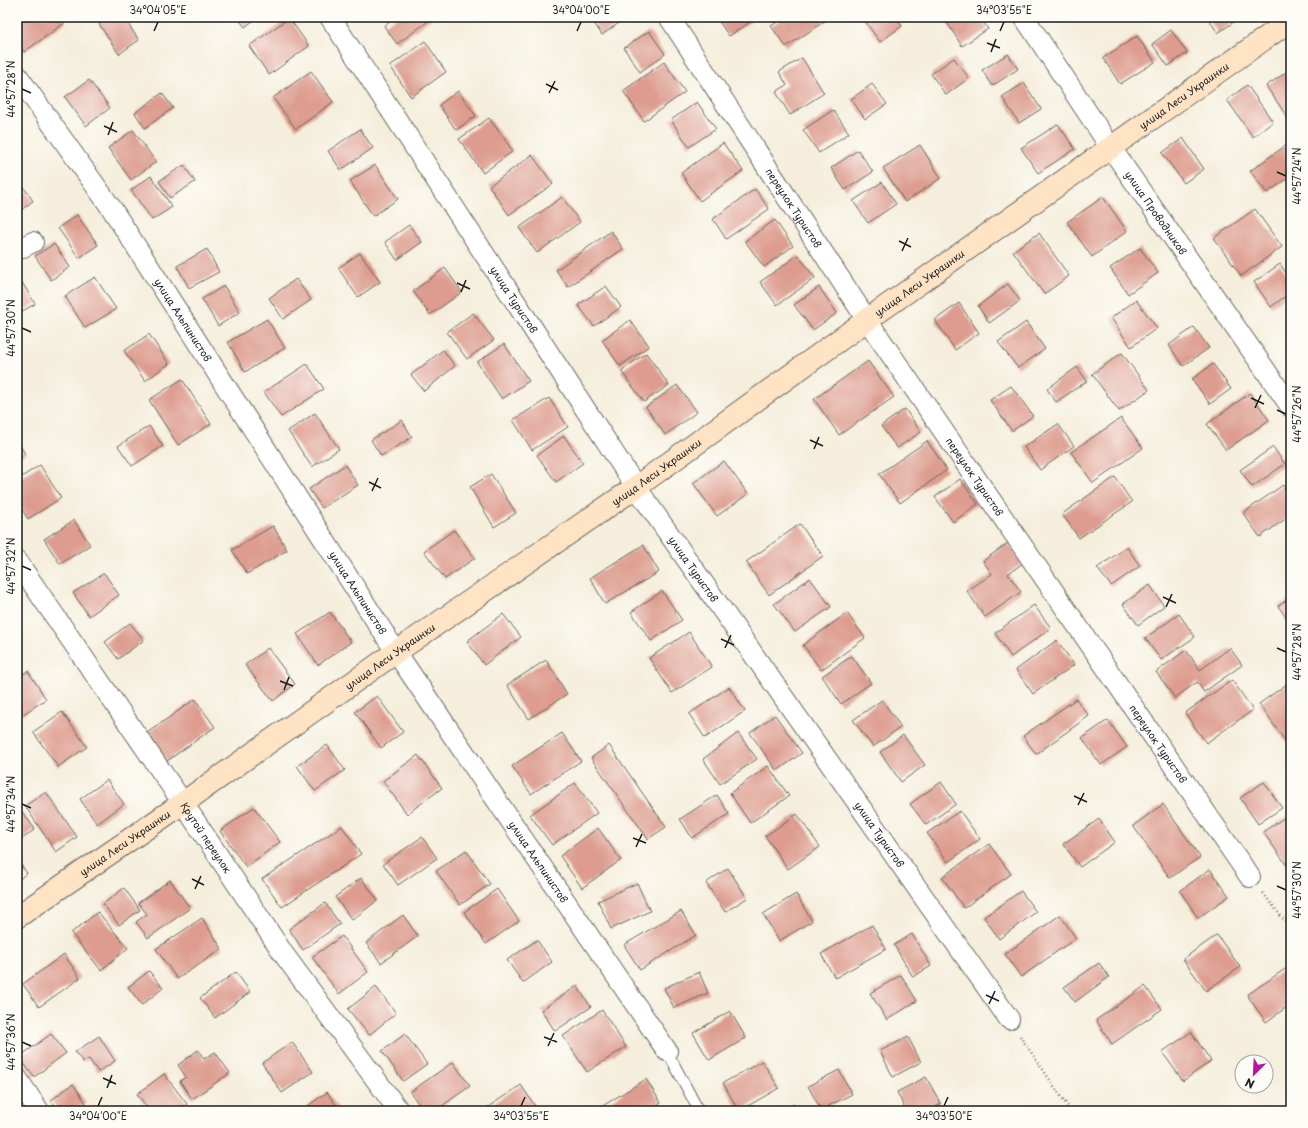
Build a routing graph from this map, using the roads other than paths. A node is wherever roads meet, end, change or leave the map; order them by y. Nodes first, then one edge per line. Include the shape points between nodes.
1 (330, 17) edge
2 (669, 17) edge
3 (1024, 17) edge
4 (1291, 20) edge
5 (17, 75) edge
6 (1111, 148) junction
7 (867, 320) junction
8 (1291, 407) edge
9 (636, 487) junction
10 (17, 561) edge
11 (396, 652) junction
12 (183, 803) junction
13 (1250, 876) road end
14 (17, 917) edge
15 (1009, 1019) road end
16 (667, 1051) joint
17 (17, 1078) edge
18 (39, 1111) edge
19 (400, 1111) edge
20 (699, 1111) edge

1 - 9 street, улица Туристов
2 - 7 street, переулок Туристов
3 - 6 street, улица Проводников
4 - 6 main road, улица Леси Украинки
5 - 11 street, улица Альпинистов via 112,209
6 - 7 main road, улица Леси Украинки
6 - 8 street, улица Проводников
7 - 9 main road, улица Леси Украинки
7 - 13 street, переулок Туристов
9 - 11 main road, улица Леси Украинки
9 - 15 street, улица Туристов
10 - 12 street, Крутой переулок
11 - 12 main road, улица Леси Украинки
11 - 16 street, улица Альпинистов
12 - 14 main road, улица Леси Украинки
12 - 19 street, Крутой переулок via 286,956
16 - 20 lane, улица Альпинистов
17 - 18 street

